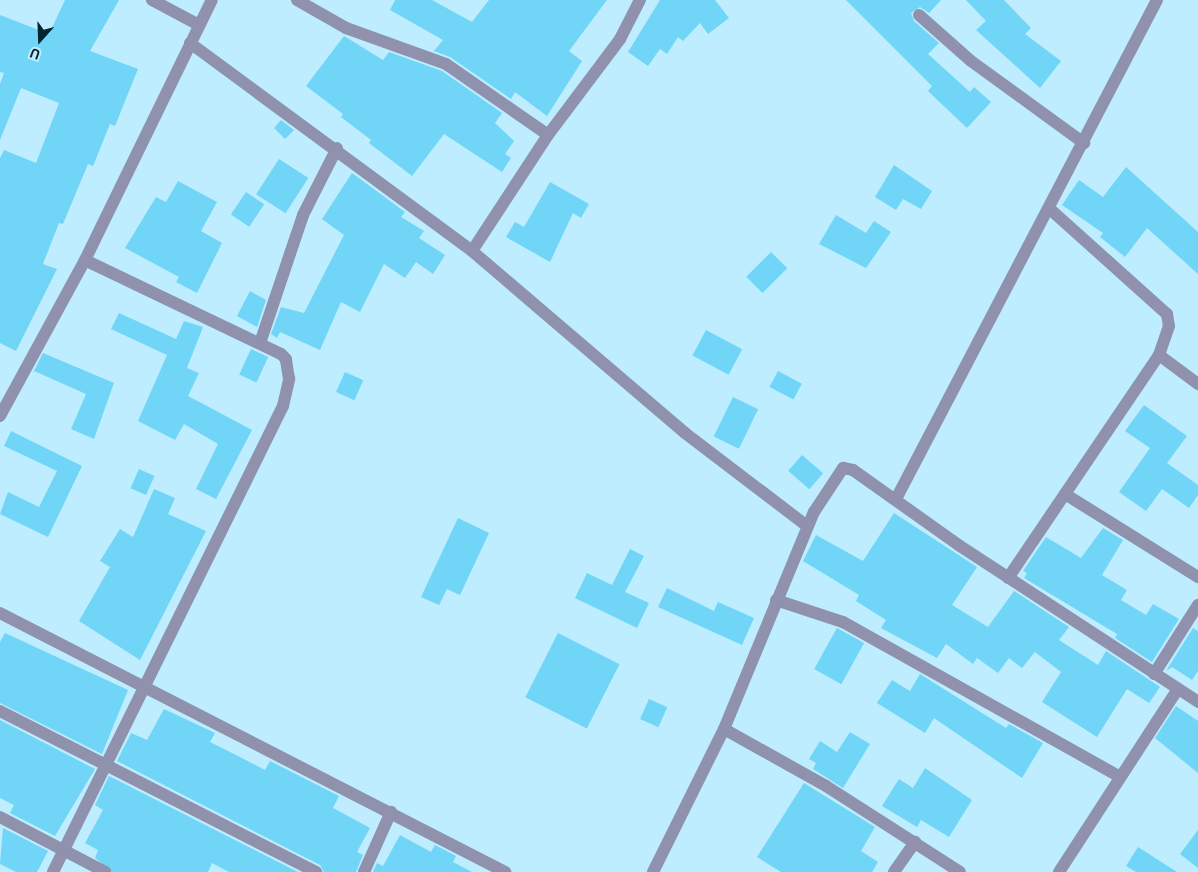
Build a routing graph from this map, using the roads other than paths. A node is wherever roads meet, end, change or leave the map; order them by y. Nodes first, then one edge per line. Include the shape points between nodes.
1 (152, 0) edge
2 (212, 0) edge
3 (297, 0) edge
4 (640, 0) edge
5 (1157, 0) edge
6 (919, 14) dead end
7 (199, 25) junction
8 (190, 43) junction
9 (548, 135) junction
10 (1084, 143) junction
11 (337, 148) junction
12 (1051, 210) junction
13 (472, 251) junction
14 (84, 260) junction
15 (260, 343) junction
16 (1159, 355) junction
17 (1198, 384) edge
18 (0, 416) edge
19 (1065, 494) junction
20 (896, 499) junction
21 (808, 526) junction
22 (1198, 577) edge
23 (1008, 578) junction
24 (776, 600) junction
25 (1198, 605) edge
26 (0, 613) edge
27 (1154, 674) junction
28 (148, 686) junction
29 (1177, 690) junction
30 (1198, 702) edge
31 (0, 711) edge
32 (724, 729) junction
33 (108, 764) junction
34 (1120, 777) junction
35 (391, 812) junction
36 (0, 817) edge
37 (915, 842) junction
38 (63, 850) junction
39 (53, 872) edge
40 (105, 872) edge
41 (316, 872) edge
42 (364, 872) edge
43 (505, 872) edge
44 (653, 872) edge
45 (894, 872) edge
46 (960, 872) edge
47 (1059, 872) edge

1 - 7 street
2 - 7 street
3 - 9 street via 346,28 446,64
4 - 9 street via 620,40
5 - 10 street
6 - 10 street via 971,61
7 - 8 street
8 - 11 street
8 - 14 street
9 - 13 street
10 - 12 street
11 - 13 street
11 - 15 street via 303,215
12 - 16 street via 1167,314 1169,326
12 - 20 street
13 - 21 street via 685,433
14 - 15 street
14 - 18 street
15 - 28 street via 286,359 286,398
16 - 17 street
16 - 19 street
19 - 22 street
19 - 23 street
20 - 21 street via 853,470 843,468
20 - 23 street
21 - 24 street
23 - 27 street
24 - 32 street
24 - 34 street via 843,622
25 - 27 street
26 - 28 street
27 - 29 street
28 - 33 street
28 - 35 street
29 - 30 street
29 - 34 street
31 - 33 street
32 - 37 street
32 - 44 street
33 - 38 street
33 - 41 street
34 - 47 street
35 - 42 street
35 - 43 street
36 - 38 street
37 - 45 street
37 - 46 street
38 - 39 street
38 - 40 street

